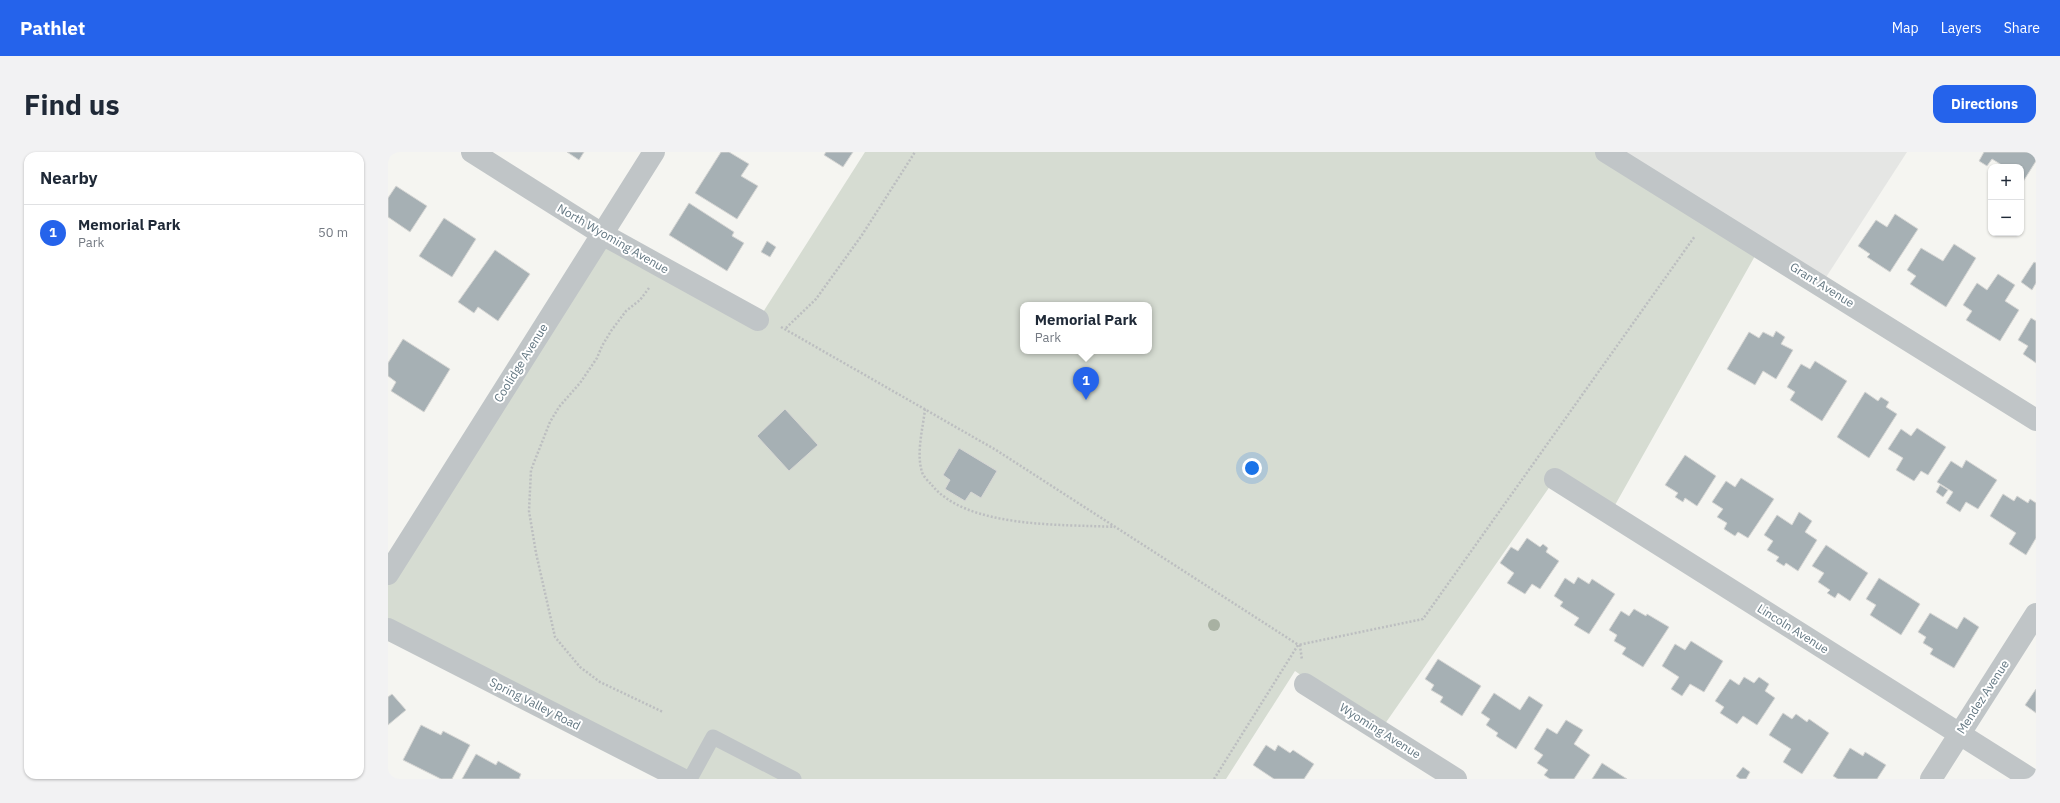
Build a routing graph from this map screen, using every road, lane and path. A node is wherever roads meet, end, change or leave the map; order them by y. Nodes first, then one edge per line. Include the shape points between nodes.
1 (472, 152) edge
2 (654, 152) edge
3 (915, 152) edge
4 (1606, 152) edge
5 (1709, 215) junction
6 (602, 234) junction
7 (663, 268) junction
8 (758, 320) joint
9 (786, 328) junction
10 (925, 409) junction
11 (2036, 420) edge
12 (1555, 479) dead end
13 (1115, 527) junction
14 (388, 574) edge
15 (2036, 614) edge
16 (388, 629) edge
17 (1298, 645) junction
18 (1305, 684) joint
19 (663, 712) dead end
20 (1959, 734) junction
21 (682, 779) edge
22 (690, 779) edge
23 (794, 779) edge
24 (1214, 779) edge
25 (1456, 779) edge
26 (1930, 779) edge
27 (2031, 779) edge

1 - 6 street, North Wyoming Avenue
2 - 6 street, Coolidge Avenue
3 - 9 path via 862,235 816,299
4 - 5 street, Grant Avenue
5 - 11 street, Grant Avenue
5 - 17 path via 1423,619
6 - 7 street, North Wyoming Avenue
6 - 14 street, Coolidge Avenue
7 - 8 street, North Wyoming Avenue
7 - 19 path via 640,300 626,311 580,383 559,407 550,422 531,470 529,511 555,637 580,667 600,682
8 - 9 path
9 - 10 path
10 - 13 path via 996,450
10 - 13 path via 920,453 922,473 938,492 974,513 1021,522
12 - 20 street, Lincoln Avenue
13 - 17 path
15 - 20 street, Mendez Avenue
16 - 21 street, Spring Valley Road
17 - 18 path
17 - 24 path
18 - 25 street, Wyoming Avenue
20 - 26 street, Mendez Avenue
20 - 27 street, Lincoln Avenue
22 - 23 lane via 713,737

